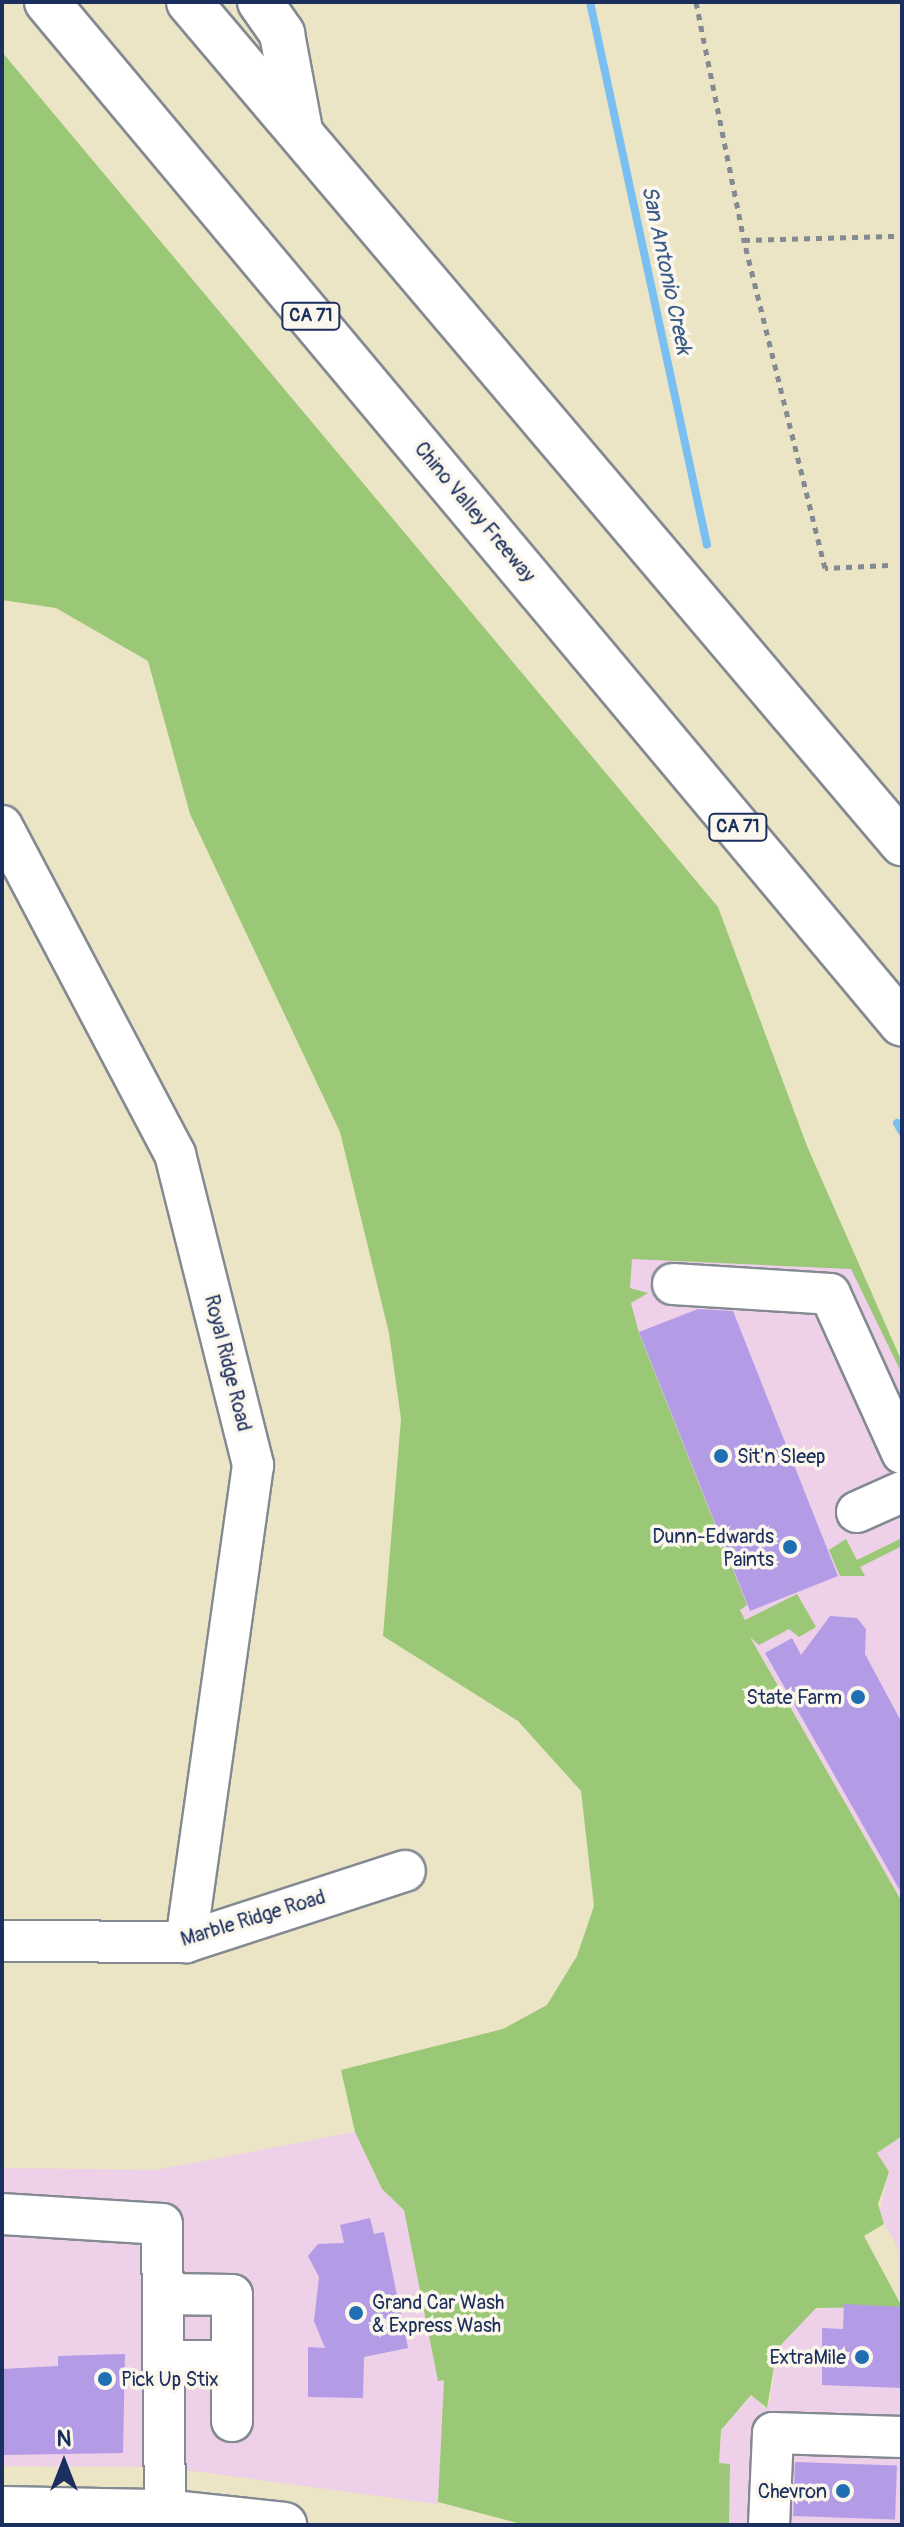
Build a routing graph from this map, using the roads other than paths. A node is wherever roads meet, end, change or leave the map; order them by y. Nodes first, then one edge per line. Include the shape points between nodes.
1 (47, 2) edge
2 (189, 2) edge
3 (260, 2) edge
4 (301, 132) junction
5 (2, 826) edge
6 (902, 843) edge
7 (902, 1024) edge
8 (673, 1284) dead end
9 (902, 1453) edge
10 (902, 1492) edge
11 (857, 1512) dead end
12 (405, 1871) dead end
13 (2, 1941) edge
14 (186, 1942) junction
15 (2, 2214) edge
16 (163, 2294) junction
17 (164, 2361) junction
18 (232, 2361) junction
19 (232, 2421) dead end
20 (902, 2437) edge
21 (2, 2509) edge
22 (165, 2519) edge
23 (284, 2525) edge
24 (769, 2525) edge

1 - 7 main road, Chino Valley Freeway / CA 71
2 - 4 main road
3 - 4 main road via 282,34
4 - 6 main road
5 - 14 street, Royal Ridge Road via 175,1154 253,1465
8 - 9 street via 830,1294
10 - 11 street
12 - 14 street, Marble Ridge Road
13 - 14 street, Marble Ridge Road
15 - 16 street via 152,2219 162,2224
16 - 17 street
16 - 18 street via 232,2295
17 - 18 street
17 - 22 street
18 - 19 street
20 - 24 street via 773,2433
21 - 22 main road
22 - 23 main road

